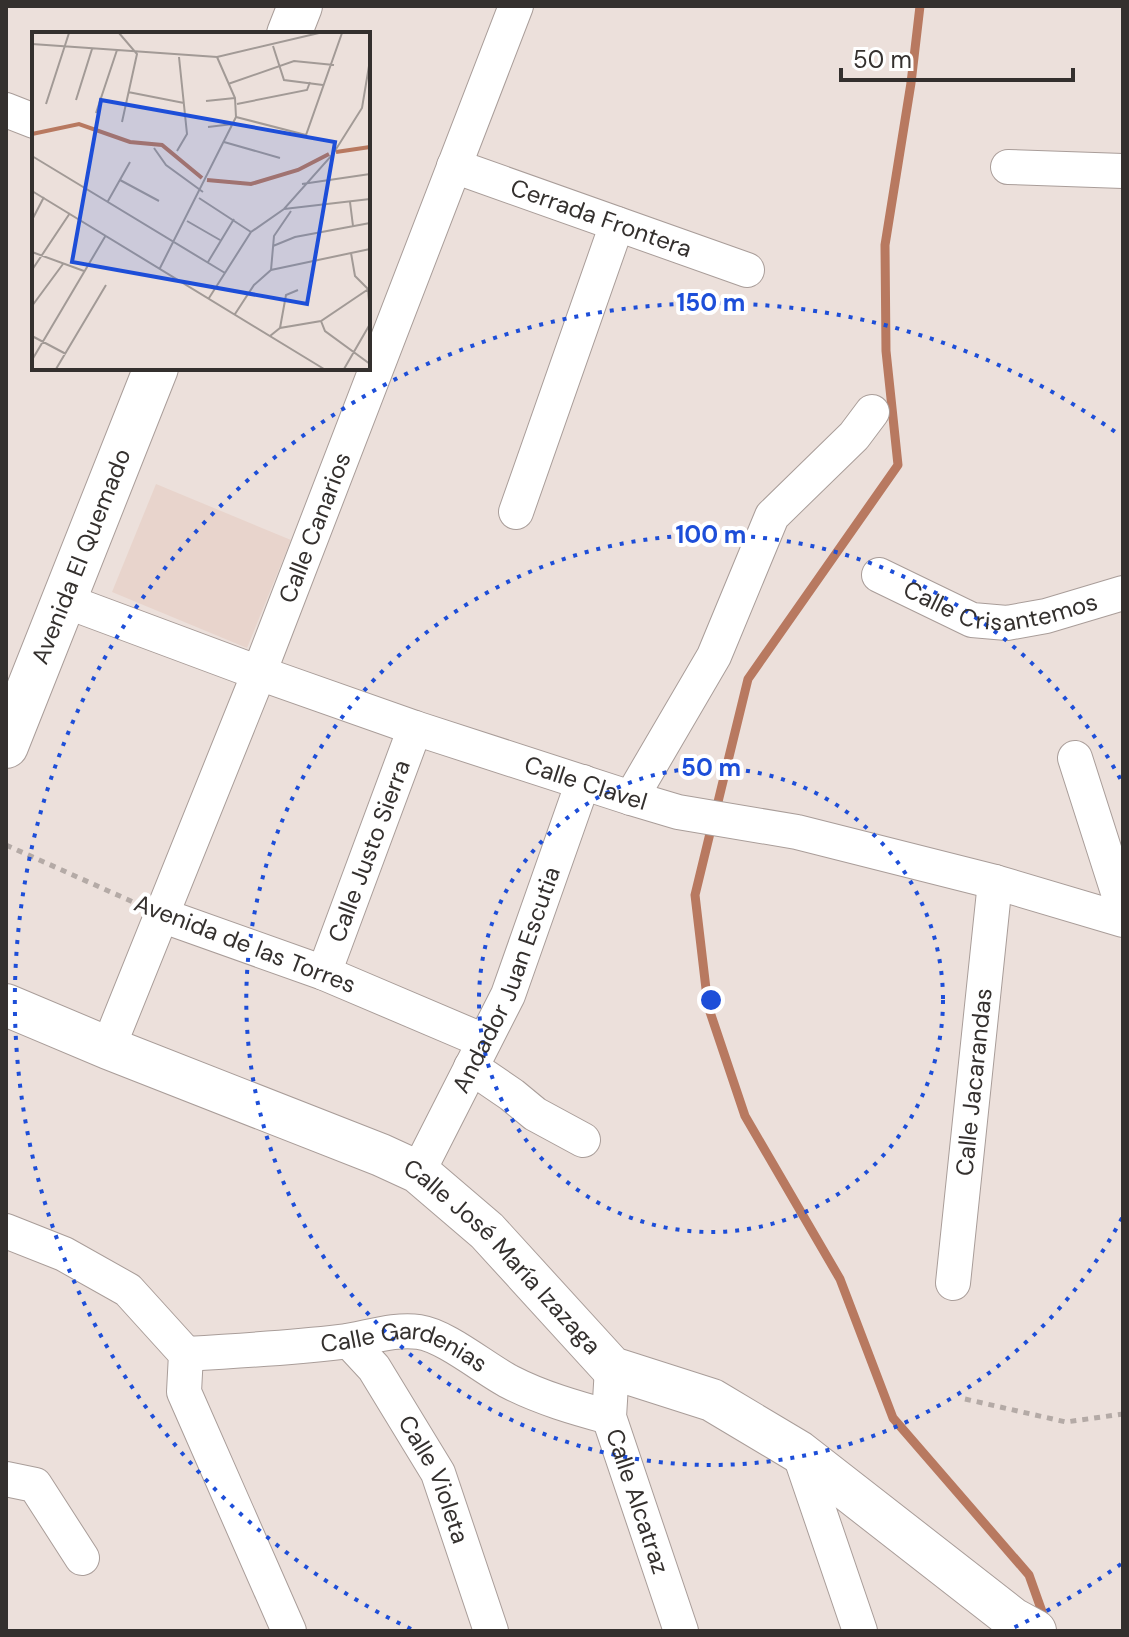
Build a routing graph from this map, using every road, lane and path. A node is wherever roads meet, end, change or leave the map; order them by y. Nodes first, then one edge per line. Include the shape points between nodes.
1 (300, 6) edge
2 (516, 6) edge
3 (290, 32) edge
4 (6, 110) edge
5 (32, 120) edge
6 (454, 166) junction
7 (1008, 167) dead end
8 (1123, 171) edge
9 (617, 224) junction
10 (747, 270) dead end
11 (155, 370) edge
12 (872, 412) dead end
13 (516, 512) dead end
14 (879, 575) dead end
15 (1123, 593) edge
16 (63, 600) junction
17 (259, 673) junction
18 (415, 728) junction
19 (6, 746) edge
20 (1075, 758) dead end
21 (583, 782) junction
22 (631, 798) junction
23 (6, 845) edge
24 (995, 882) junction
25 (1123, 908) edge
26 (161, 915) junction
27 (1123, 920) edge
28 (324, 973) junction
29 (6, 1005) edge
30 (108, 1048) junction
31 (477, 1054) junction
32 (583, 1140) dead end
33 (418, 1172) junction
34 (6, 1231) edge
35 (953, 1283) dead end
36 (349, 1341) junction
37 (186, 1354) junction
38 (612, 1368) junction
39 (965, 1399) dead end
40 (1123, 1414) edge
41 (609, 1417) junction
42 (799, 1452) junction
43 (6, 1479) edge
44 (82, 1558) dead end
45 (289, 1631) edge
46 (491, 1631) edge
47 (681, 1631) edge
48 (860, 1631) edge
49 (1035, 1631) edge

1 - 3 main road
2 - 6 street, Calle Canarios
4 - 5 street
6 - 9 street, Cerrada Frontera
6 - 17 street, Calle Canarios
7 - 8 street
9 - 10 street, Cerrada Frontera
9 - 13 street
11 - 16 main road, Avenida El Quemado
12 - 22 street via 772,516 714,656
14 - 15 street, Calle Crisantemos via 972,620 1007,623
16 - 17 street, Calle Clavel
16 - 19 main road, Avenida El Quemado
17 - 18 street, Calle Clavel
17 - 26 street, Calle Canarios
18 - 21 street, Calle Clavel
18 - 28 street, Calle Justo Sierra
20 - 25 street
21 - 22 street, Calle Clavel
21 - 31 street, Andador Juan Escutia via 508,995
22 - 24 street, Calle Clavel via 678,812 797,832
23 - 26 path, Avenida de las Torres
24 - 27 street, Calle Clavel
24 - 35 street, Calle Jacarandas
26 - 28 street, Avenida de las Torres
26 - 30 street, Calle Canarios
28 - 31 street, Avenida de las Torres
29 - 30 street, Calle José María Izazaga
30 - 33 street, Calle José María Izazaga
31 - 32 street, Avenida de las Torres via 535,1114
31 - 33 street, Andador Juan Escutia
33 - 38 street, Calle José María Izazaga via 487,1231
34 - 37 street via 64,1254 128,1290
36 - 37 street, Calle Gardenias
36 - 41 street, Calle Gardenias via 420,1332 511,1383
36 - 46 street, Calle Violeta via 374,1368 438,1473
37 - 45 street via 184,1392
38 - 41 street, Calle Alcatraz
38 - 42 street, Calle José María Izazaga via 712,1400
39 - 40 path via 1066,1422
41 - 47 street, Calle Alcatraz
42 - 48 street
42 - 49 street, Calle José María Izazaga
43 - 44 street via 35,1485

